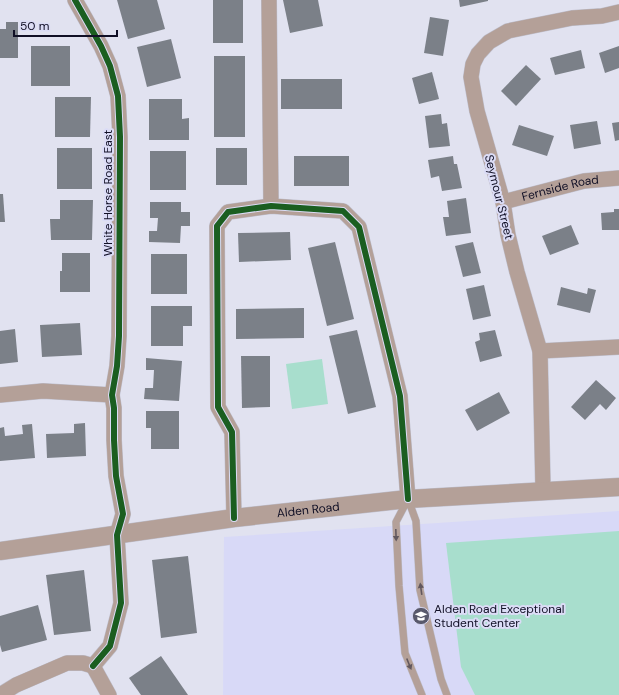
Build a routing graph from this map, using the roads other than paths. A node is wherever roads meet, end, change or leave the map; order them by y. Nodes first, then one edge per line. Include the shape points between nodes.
1 (75, 0) edge
2 (269, 0) edge
3 (619, 12) edge
4 (619, 178) edge
5 (503, 202) junction
6 (271, 206) junction
7 (619, 347) edge
8 (540, 351) junction
9 (0, 395) edge
10 (112, 395) junction
11 (619, 487) edge
12 (543, 490) junction
13 (408, 499) junction
14 (234, 518) junction
15 (117, 534) junction
16 (0, 551) edge
17 (93, 666) junction
18 (0, 695) edge
19 (109, 695) edge
20 (422, 695) edge
21 (447, 695) edge

1 - 10 street, White Horse Road East via 110,66 118,96 119,336
2 - 6 street
3 - 5 street, Seymour Street via 572,18 508,32 489,42 478,54 471,77 476,111
4 - 5 street, Fernside Road via 584,182
5 - 8 street, Seymour Street via 517,272
6 - 13 street via 343,211 359,227 400,396
6 - 14 street via 228,212 217,226 218,407 232,432
7 - 8 street
8 - 12 street, Seymour Street
9 - 10 street via 43,391
10 - 15 street, White Horse Road East via 116,476 123,514
11 - 12 street, Alden Road
12 - 13 street, Alden Road
13 - 14 street, Alden Road
13 -> 20 lane via 396,522 399,586 405,653
21 -> 13 lane via 420,590 416,522
14 - 15 street, Alden Road
15 - 16 street, Alden Road
15 - 17 street via 121,602 110,646
17 - 18 street via 67,663 45,671
17 - 19 street

